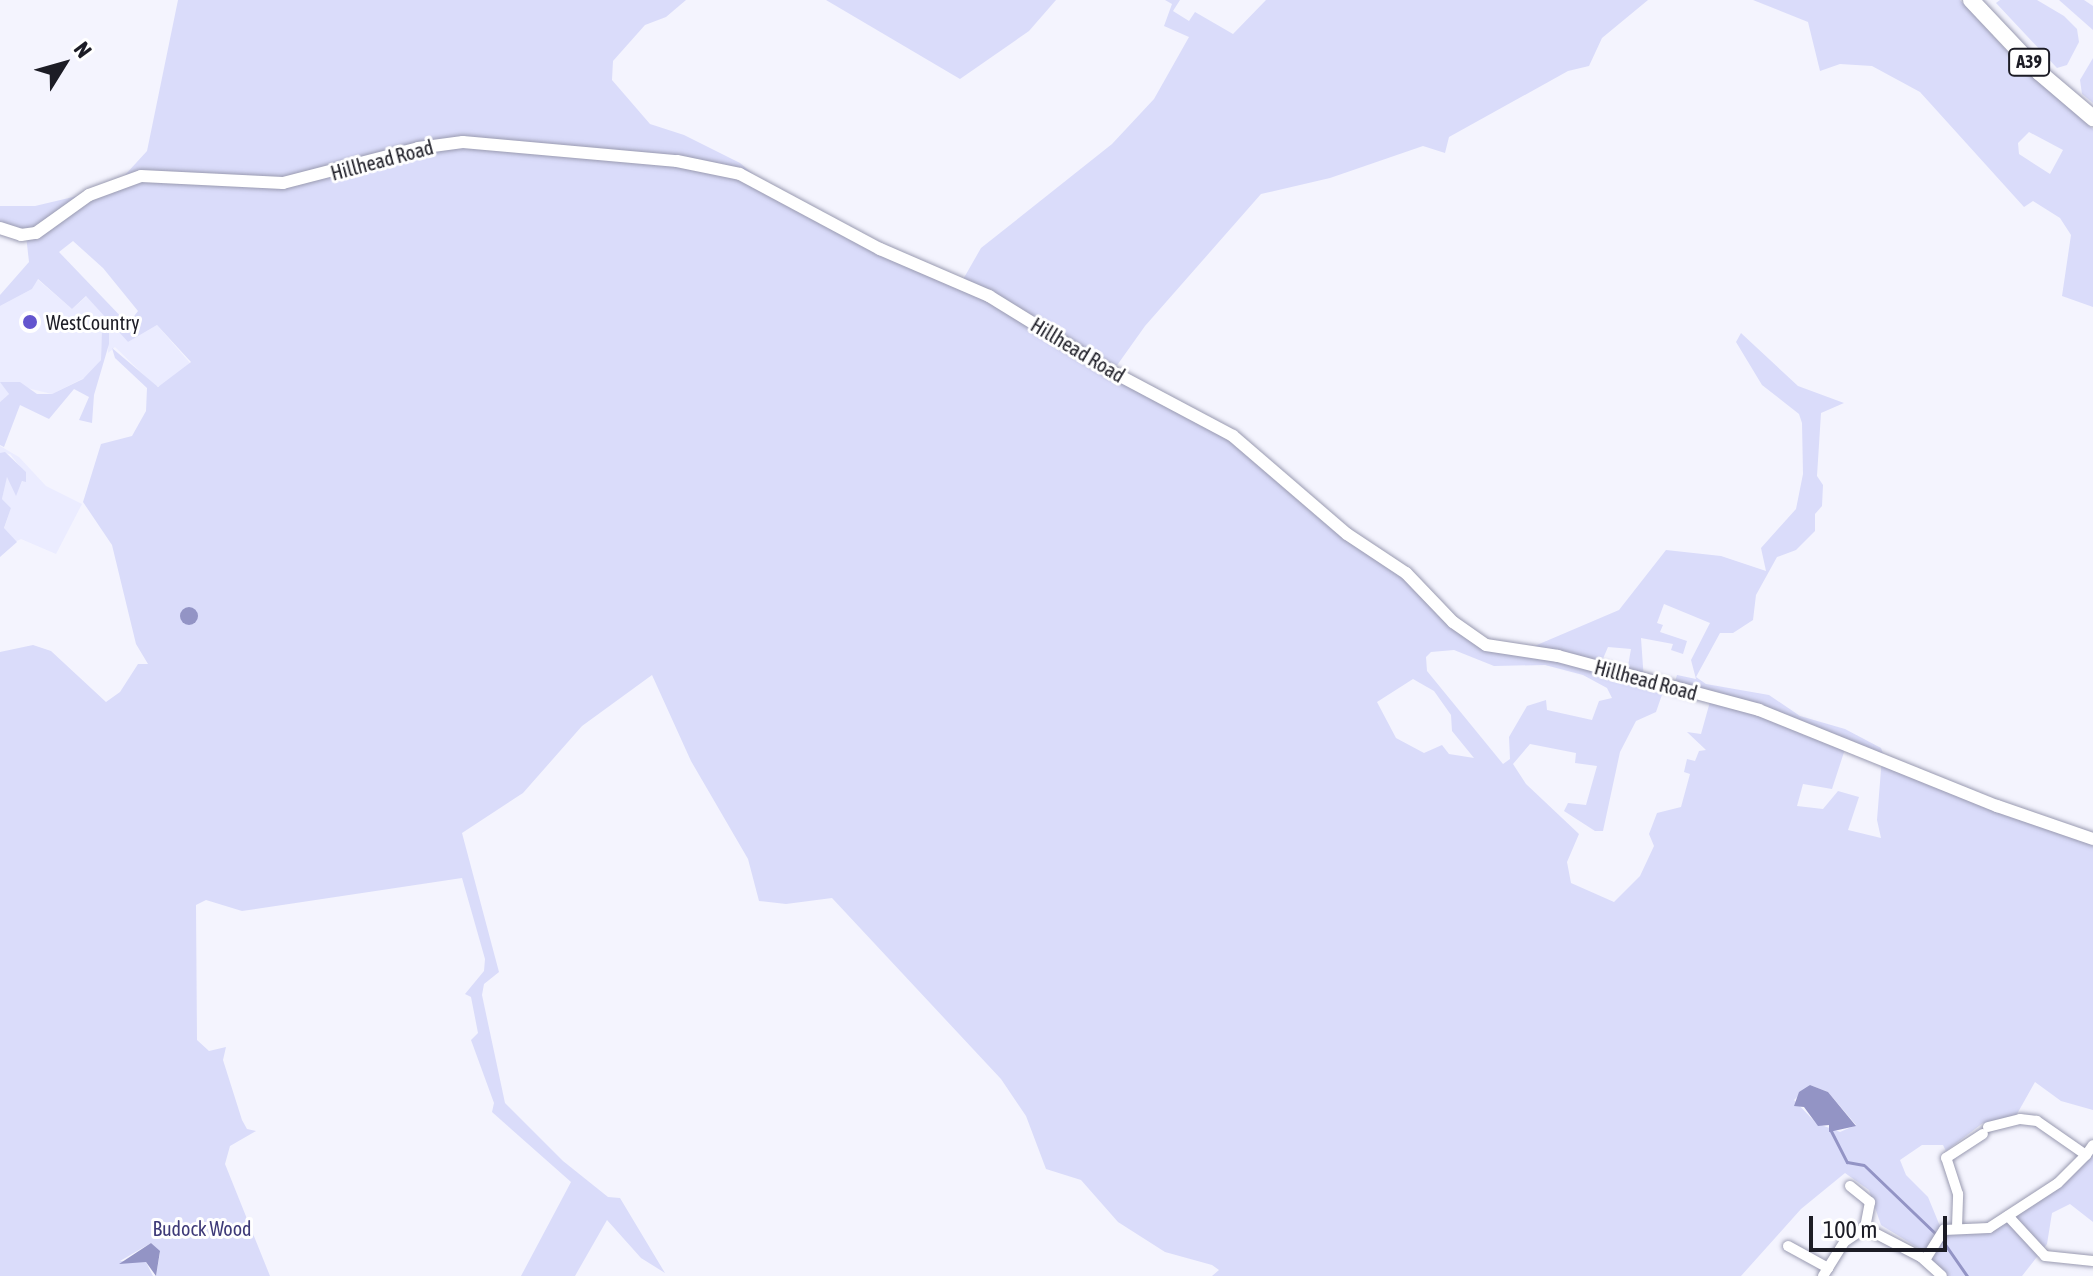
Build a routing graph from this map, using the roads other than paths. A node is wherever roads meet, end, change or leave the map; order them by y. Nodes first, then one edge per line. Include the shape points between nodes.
1 (1971, 0) edge
2 (2093, 118) edge
3 (0, 228) edge
4 (2093, 839) edge
5 (2093, 1145) edge
6 (2086, 1155) junction
7 (1850, 1186) dead end
8 (2008, 1216) junction
9 (1957, 1227) junction
10 (1865, 1228) junction
11 (1788, 1246) dead end
12 (1925, 1260) junction
13 (2093, 1261) edge
14 (1826, 1272) edge
15 (1942, 1276) edge

1 - 2 highway, A39 via 2040,73
3 - 4 street, Hillhead Road via 21,235 36,233 89,195 141,176 288,182 418,148 463,142 682,161 740,174 880,249 989,296 1109,370 1233,436 1347,534 1406,573 1453,622 1486,645 1558,656 1759,710
5 - 6 street
6 - 8 street via 2064,1179
6 - 9 street via 2024,1115 1985,1130 1942,1158 1958,1194
7 - 10 street via 1870,1202
8 - 9 street via 1985,1229
8 - 13 street via 2045,1256
9 - 12 street via 1938,1236
10 - 12 street
10 - 14 street via 1844,1242
11 - 14 street
12 - 15 street

